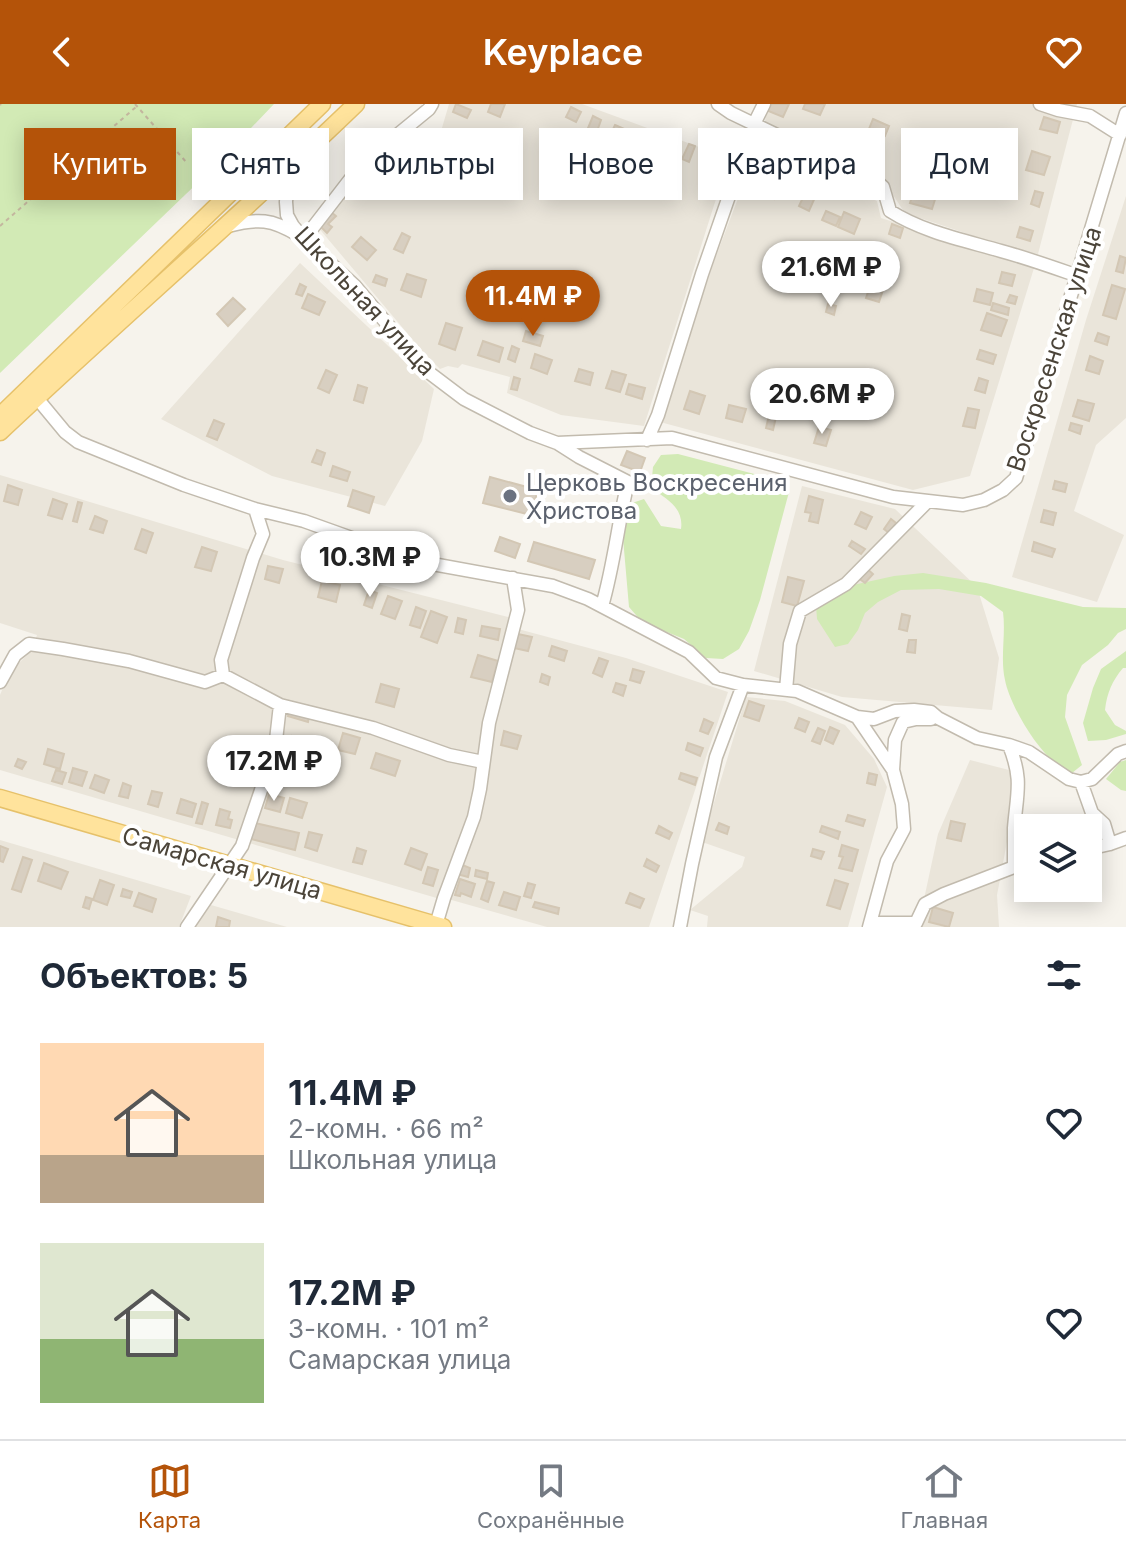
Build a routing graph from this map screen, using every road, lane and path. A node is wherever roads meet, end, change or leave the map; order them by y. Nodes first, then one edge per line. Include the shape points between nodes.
1 (322, 104) edge
2 (356, 104) edge
3 (432, 104) edge
4 (718, 104) edge
5 (764, 104) edge
6 (1040, 104) edge
7 (136, 105) edge
8 (1126, 113) edge
9 (754, 124) junction
10 (329, 130) edge
11 (1120, 135) junction
12 (187, 163) dead end
13 (254, 200) edge
14 (286, 200) edge
15 (0, 226) edge
16 (224, 227) junction
17 (304, 239) junction
18 (1078, 276) junction
19 (36, 397) junction
20 (0, 416) edge
21 (0, 432) edge
22 (647, 440) junction
23 (557, 443) junction
24 (1003, 490) joint
25 (928, 501) junction
26 (255, 509) junction
27 (513, 578) junction
28 (602, 606) junction
29 (223, 675) junction
30 (0, 682) edge
31 (743, 685) junction
32 (786, 690) junction
33 (280, 705) junction
34 (857, 717) junction
35 (938, 718) junction
36 (1009, 745) junction
37 (1126, 751) edge
38 (483, 762) junction
39 (893, 770) junction
40 (1081, 782) junction
41 (0, 798) edge
42 (1016, 814) edge
43 (1126, 838) edge
44 (1110, 844) junction
45 (1102, 846) edge
46 (231, 865) junction
47 (1014, 867) edge
48 (870, 925) edge
49 (440, 926) edge
50 (187, 927) edge
51 (680, 927) edge

1 - 20 main road
2 - 10 main road
3 - 17 street via 362,164
4 - 9 street
5 - 9 street
6 - 11 street via 1090,116
7 - 12 path
7 - 15 path
8 - 11 street, Воскресенская улица
9 - 18 street via 875,180 883,187 890,211 903,220
9 - 22 street
11 - 18 street, Воскресенская улица
13 - 16 main road
14 - 17 street, Школьная улица via 287,215
16 - 17 street via 261,220
16 - 19 main road
17 - 23 street, Школьная улица via 355,286 427,371 464,399
18 - 24 street, Воскресенская улица via 1016,478
19 - 21 main road
19 - 26 street via 78,442
22 - 23 street, Школьная улица
22 - 25 street, Школьная улица via 672,438 893,497
23 - 28 street via 628,482
24 - 25 street, Школьная улица via 963,505
25 - 32 street via 846,584 800,611 790,644
26 - 27 street via 416,561
26 - 29 street via 263,534 221,660
27 - 28 street via 553,586
27 - 38 street via 518,610
28 - 31 street via 689,652 716,678
29 - 30 street via 205,682 129,661 29,644 15,655
29 - 33 street
31 - 32 street
31 - 51 street via 716,757
32 - 34 street
33 - 38 street
33 - 46 street via 275,749
34 - 35 street via 874,719 914,710
34 - 39 street
35 - 36 street via 977,738
35 - 39 street via 903,722 895,740
36 - 40 street
36 - 42 street via 1019,785
37 - 40 street
38 - 49 street via 474,817 444,898
39 - 48 street via 904,829 887,861
40 - 44 street
41 - 46 main road, Самарская улица
43 - 44 street
44 - 45 street
46 - 49 main road, Самарская улица
46 - 50 street
47 - 48 street via 925,904 916,923

